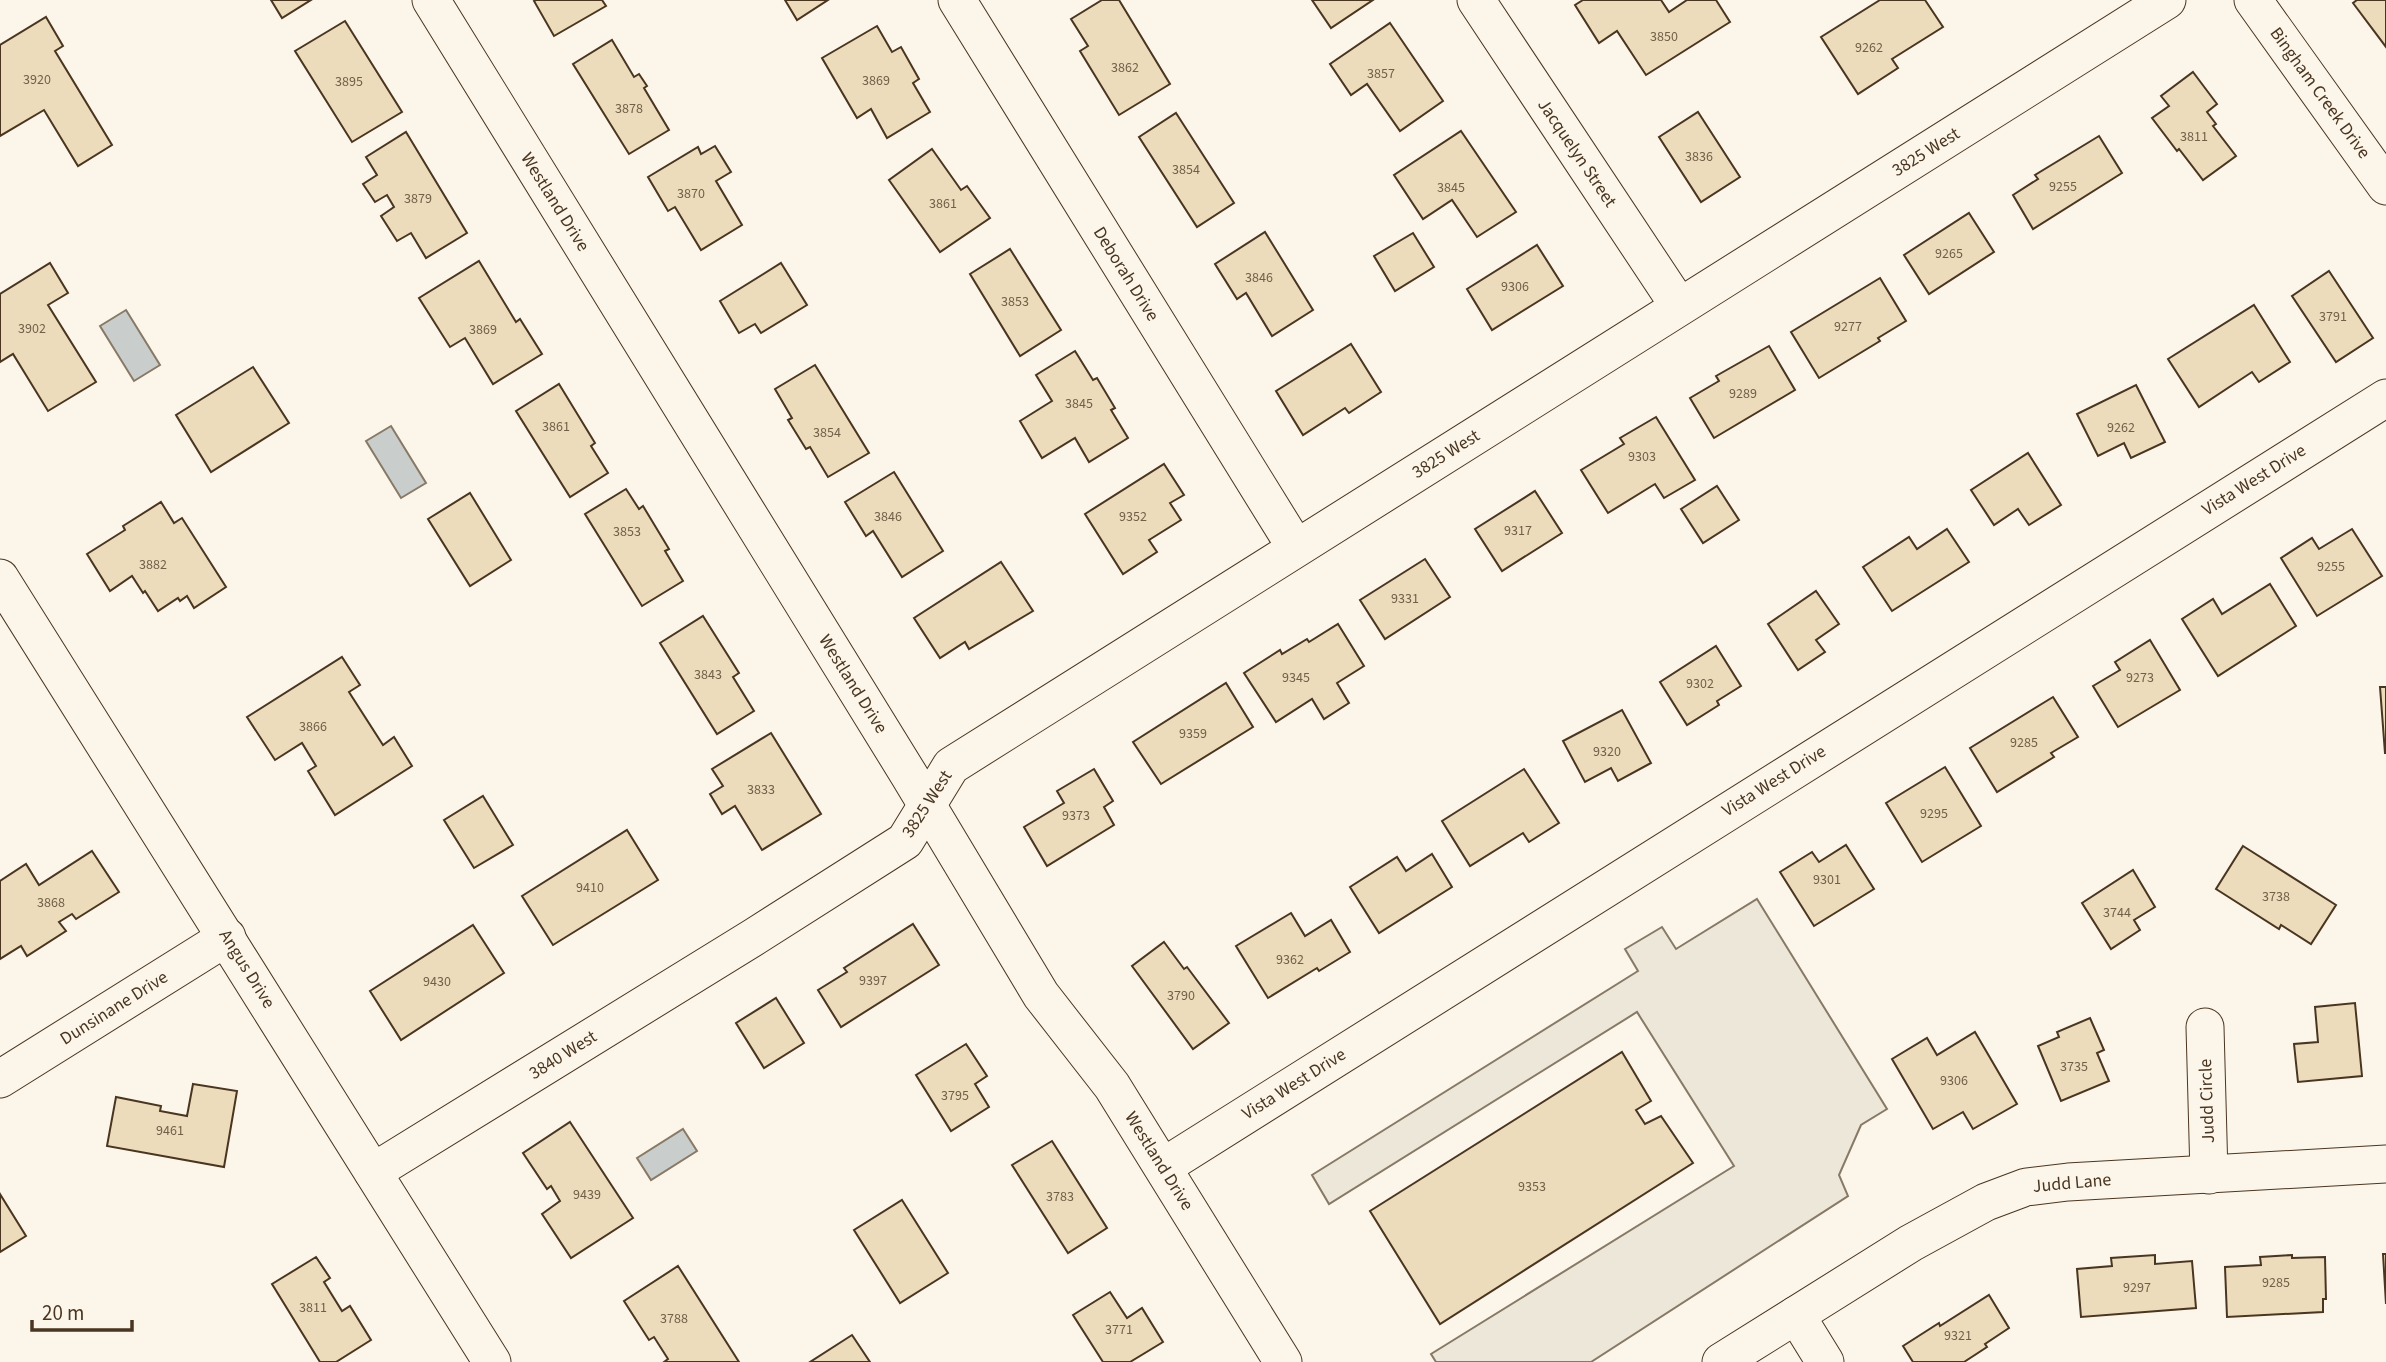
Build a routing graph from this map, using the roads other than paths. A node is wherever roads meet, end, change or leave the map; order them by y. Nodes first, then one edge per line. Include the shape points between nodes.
1 (431, 0) edge
2 (957, 0) edge
3 (1476, 0) edge
4 (2167, 0) edge
5 (2253, 0) edge
6 (2386, 186) edge
7 (1679, 306) junction
8 (2386, 398) edge
9 (1296, 548) junction
10 (0, 578) edge
11 (925, 806) junction
12 (227, 937) junction
13 (754, 937) joint
14 (2204, 1027) dead end
15 (0, 1079) edge
16 (2386, 1164) edge
17 (1163, 1167) junction
18 (373, 1172) junction
19 (2209, 1175) junction
20 (1796, 1315) junction
21 (492, 1362) edge
22 (1283, 1362) edge
23 (1721, 1362) edge
24 (1825, 1362) edge

1 - 11 street, Westland Drive
2 - 9 street, Deborah Drive
3 - 7 street, Jacquelyn Street
4 - 7 street, 3825 West
5 - 6 street, Bingham Creek Drive
7 - 9 street, 3825 West
8 - 17 street, Vista West Drive
9 - 11 street, 3825 West via 951,766
10 - 12 street, Angus Drive
11 - 13 street, 3825 West via 905,841
11 - 17 street, Westland Drive via 1041,995 1112,1086
12 - 15 street, Dunsinane Drive
12 - 18 street, Angus Drive
13 - 18 street, 3840 West
14 - 19 street, Judd Circle
16 - 19 street, Judd Lane
17 - 22 street, Westland Drive
18 - 21 street, Angus Drive
19 - 20 street, Judd Lane via 2026,1186 1911,1243
20 - 23 street, Judd Lane
20 - 24 street

